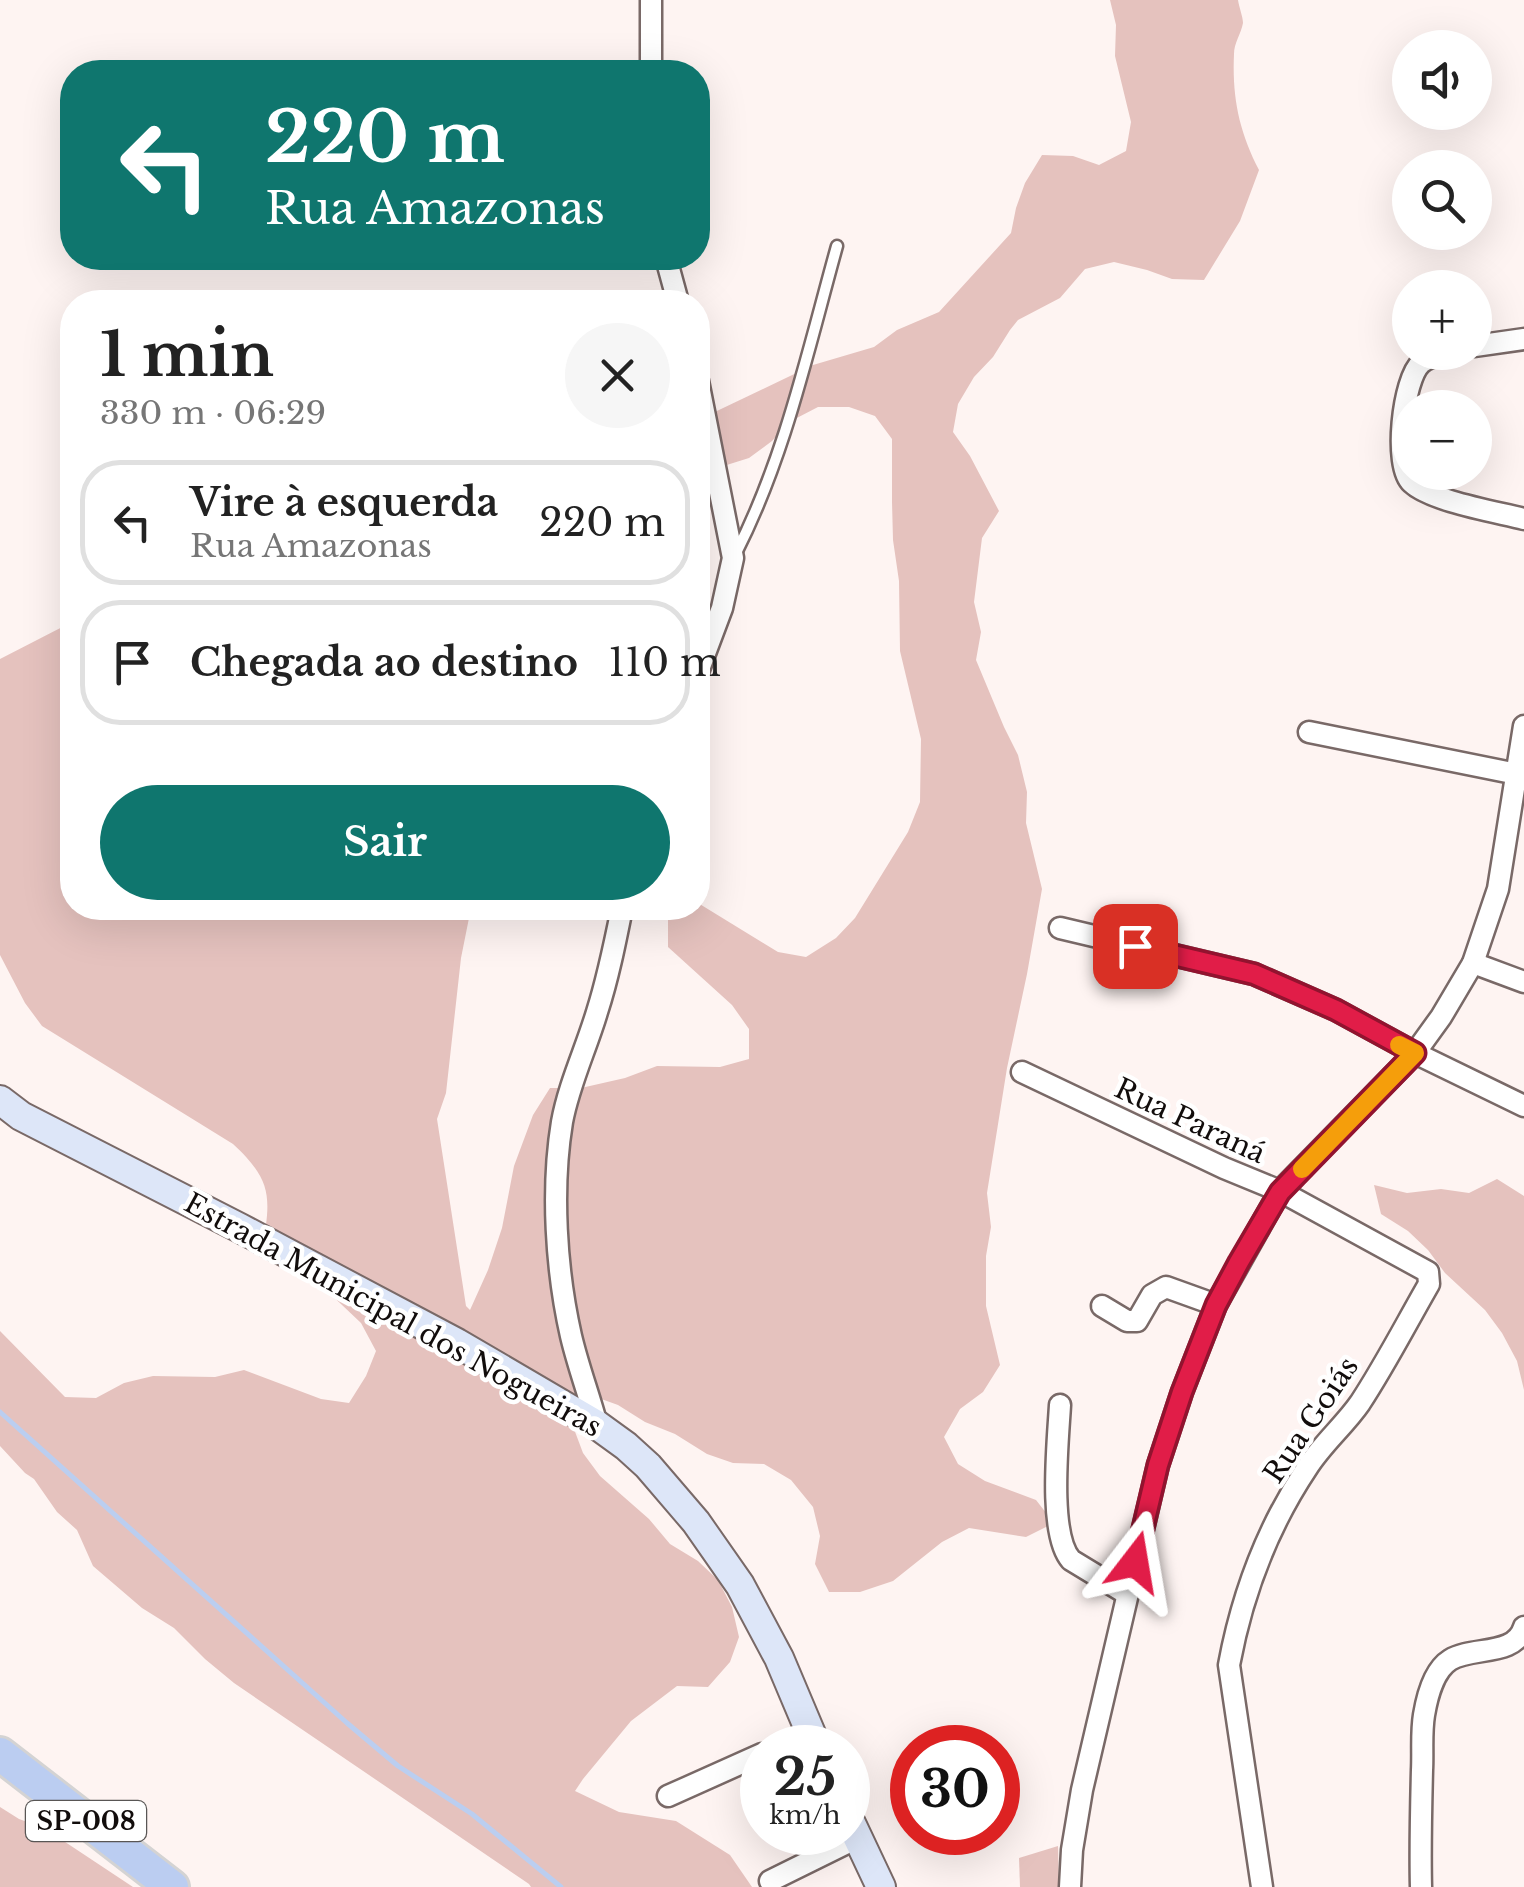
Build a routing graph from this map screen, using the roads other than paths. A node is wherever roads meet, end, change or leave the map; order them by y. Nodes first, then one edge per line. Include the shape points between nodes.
1 (651, 0) edge
2 (650, 60) edge
3 (838, 246) dead end
4 (1524, 339) edge
5 (1492, 344) edge
6 (1417, 370) edge
7 (710, 442) edge
8 (1524, 519) edge
9 (733, 558) junction
10 (710, 640) edge
11 (1524, 726) edge
12 (1309, 732) dead end
13 (1517, 774) junction
14 (620, 920) edge
15 (1060, 928) dead end
16 (1473, 963) junction
17 (1524, 982) edge
18 (1415, 1053) junction
19 (1022, 1072) dead end
20 (0, 1100) edge
21 (1524, 1106) edge
22 (1280, 1192) junction
23 (1428, 1284) joint
24 (1216, 1305) junction
25 (1102, 1306) dead end
26 (1060, 1404) dead end
27 (598, 1424) junction
28 (1127, 1594) junction
29 (1524, 1627) edge
30 (808, 1725) edge
31 (0, 1754) edge
32 (740, 1764) edge
33 (668, 1796) dead end
34 (810, 1855) edge
35 (866, 1855) edge
36 (770, 1882) dead end
37 (172, 1887) edge
38 (881, 1887) edge
39 (1070, 1887) edge
40 (1262, 1887) edge
41 (1421, 1887) edge

1 - 2 street
3 - 9 lane via 779,452
4 - 5 street
6 - 8 street via 1403,417 1407,479 1430,494
7 - 9 street
9 - 10 street
11 - 13 street
12 - 13 street
13 - 16 street via 1498,888
14 - 27 street via 562,1122 556,1208 571,1338
15 - 18 street via 1254,974
16 - 17 street
16 - 18 street
18 - 21 street
18 - 22 street
19 - 22 street, Rua Paraná
20 - 27 street, Estrada Municipal dos Nogueiras
22 - 23 street, Rua Paraná via 1424,1267
22 - 24 street
23 - 40 street, Rua Goiás via 1362,1400 1305,1470 1251,1577 1235,1630 1229,1665
24 - 25 street via 1166,1286 1152,1295 1137,1321
24 - 28 street via 1158,1465
26 - 28 street via 1060,1541 1071,1560
27 - 30 street, Estrada Municipal dos Nogueiras via 648,1466 696,1522 740,1586
28 - 39 street via 1082,1790
29 - 41 street via 1514,1643 1446,1662 1430,1692
31 - 37 main road, SP-008
32 - 33 street
34 - 36 street
35 - 38 street

